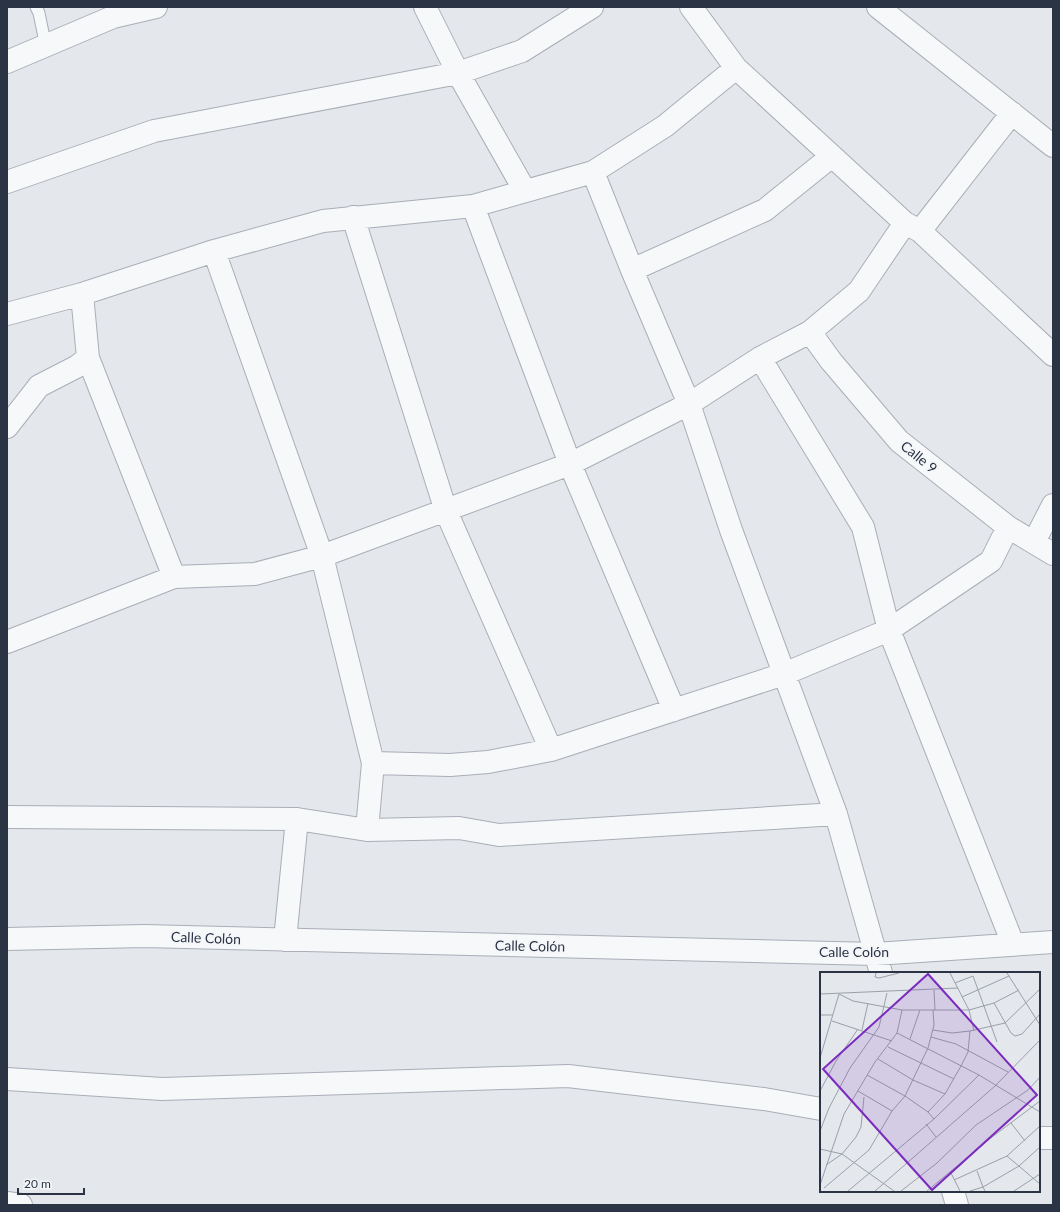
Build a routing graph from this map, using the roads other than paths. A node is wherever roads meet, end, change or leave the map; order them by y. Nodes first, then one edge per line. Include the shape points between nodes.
1 (36, 7) edge
2 (156, 7) edge
3 (425, 7) edge
4 (592, 7) edge
5 (691, 7) edge
6 (878, 7) edge
7 (46, 47) junction
8 (7, 62) edge
9 (736, 68) junction
10 (458, 73) junction
11 (1012, 113) junction
12 (1053, 146) edge
13 (832, 156) junction
14 (594, 172) junction
15 (7, 182) edge
16 (525, 191) junction
17 (473, 206) junction
18 (353, 217) junction
19 (913, 227) junction
20 (214, 251) junction
21 (632, 270) junction
22 (82, 294) junction
23 (7, 314) edge
24 (810, 332) junction
25 (1053, 355) edge
26 (88, 358) junction
27 (760, 358) junction
28 (689, 404) junction
29 (7, 427) edge
30 (570, 464) junction
31 (1053, 505) edge
32 (446, 511) junction
33 (1008, 527) junction
34 (1034, 542) junction
35 (1053, 554) edge
36 (322, 556) junction
37 (174, 577) junction
38 (889, 630) junction
39 (7, 642) edge
40 (784, 674) junction
41 (674, 710) junction
42 (551, 750) junction
43 (373, 763) junction
44 (836, 814) junction
45 (7, 817) edge
46 (297, 819) junction
47 (367, 830) junction
48 (7, 939) edge
49 (285, 940) junction
50 (1053, 942) edge
51 (1013, 944) junction
52 (878, 963) edge
53 (7, 1079) edge
54 (820, 1109) edge
55 (1040, 1138) edge
56 (1053, 1138) edge
57 (953, 1192) edge
58 (7, 1203) edge
59 (21, 1205) edge
60 (957, 1205) edge

1 - 7 lane
2 - 7 street via 114,17
3 - 10 street
4 - 10 street via 522,51
5 - 9 street
6 - 11 street
7 - 8 street
9 - 13 street
9 - 14 street via 665,126
10 - 15 street via 154,132
10 - 16 street
11 - 12 street
11 - 19 street
13 - 19 street
13 - 21 street via 765,210
14 - 16 street
14 - 21 street
16 - 17 street
17 - 18 street
17 - 30 street
18 - 20 street via 323,221
18 - 32 street
19 - 24 street via 859,292
19 - 25 street
20 - 22 street
20 - 36 street
21 - 28 street
22 - 23 street
22 - 26 street
24 - 27 street
24 - 33 street, Calle 9 via 831,361 899,441
26 - 29 street via 39,386
26 - 37 street
27 - 28 street
27 - 38 street via 863,527
28 - 30 street
28 - 40 street via 731,530
30 - 32 street
30 - 41 street
31 - 34 street
32 - 36 street
32 - 42 street
33 - 34 street, Calle 9
33 - 38 street via 991,561
34 - 35 street, Calle 9
36 - 37 street via 255,574
36 - 43 street
37 - 39 street
38 - 40 street
38 - 51 street
40 - 41 street
40 - 44 street
41 - 42 street
42 - 43 street via 488,762 450,765
43 - 47 street
44 - 47 street via 499,835 459,828
44 - 52 street
45 - 46 street
46 - 47 street
46 - 49 street
48 - 49 street, Calle Colón via 144,936
49 - 52 street, Calle Colón
50 - 51 street, Calle Colón
51 - 52 street, Calle Colón
53 - 54 street via 162,1089 568,1076 764,1099
55 - 56 street
57 - 60 street
58 - 59 street

